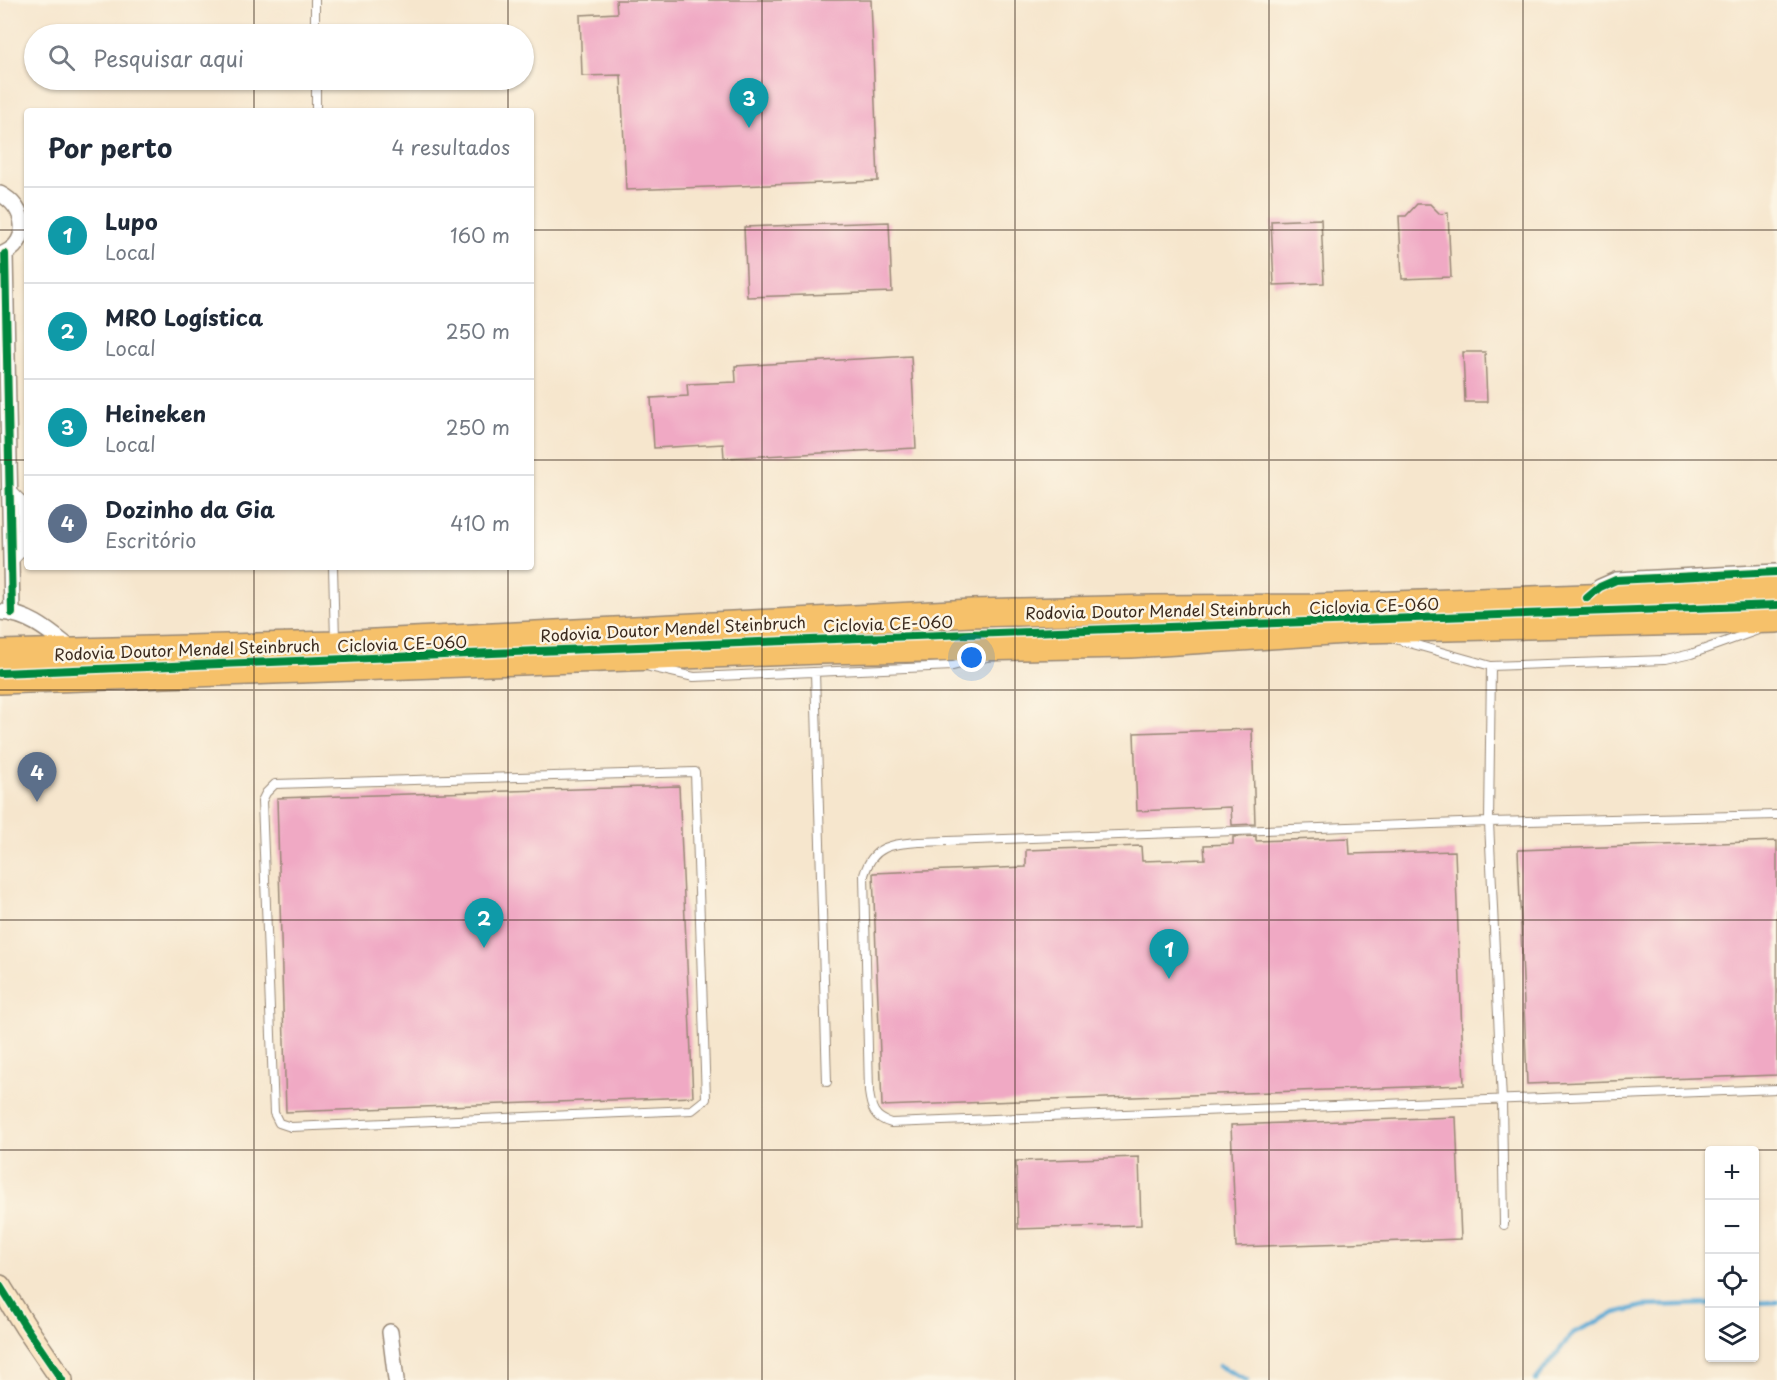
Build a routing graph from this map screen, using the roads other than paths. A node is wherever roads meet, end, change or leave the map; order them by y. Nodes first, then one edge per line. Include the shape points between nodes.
1 (315, 0) edge
2 (315, 24) edge
3 (316, 90) edge
4 (316, 108) edge
5 (0, 194) edge
6 (2, 255) edge
7 (4, 488) edge
8 (5, 565) edge
9 (333, 570) edge
10 (1777, 572) edge
11 (1777, 591) edge
12 (1587, 598) junction
13 (6, 613) edge
14 (1777, 621) edge
15 (1362, 629) junction
16 (335, 645) junction
17 (1010, 647) junction
18 (76, 653) junction
19 (0, 654) edge
20 (623, 658) junction
21 (1491, 666) junction
22 (815, 672) junction
23 (0, 680) edge
24 (695, 772) joint
25 (1777, 815) edge
26 (1489, 822) junction
27 (827, 1082) dead end
28 (1777, 1089) edge
29 (1502, 1101) junction
30 (1504, 1225) dead end
31 (1, 1290) edge
32 (390, 1332) dead end
33 (63, 1380) edge
34 (396, 1380) edge

1 - 2 lane
3 - 4 lane
5 - 6 street via 14,203 22,218 17,243
6 - 7 street
7 - 8 street
8 - 13 street
9 - 16 lane
10 - 12 street via 1616,580
11 - 12 highway, Rodovia Doutor Mendel Steinbruch
12 - 16 highway, Rodovia Doutor Mendel Steinbruch via 1311,608 972,613
13 - 18 street via 32,620
14 - 15 highway, Rodovia Doutor Mendel Steinbruch
14 - 21 lane via 1709,649 1665,660
15 - 17 highway, Rodovia Doutor Mendel Steinbruch via 1130,644
15 - 21 lane
16 - 18 highway, Rodovia Doutor Mendel Steinbruch
17 - 20 highway, Rodovia Doutor Mendel Steinbruch
17 - 22 lane via 953,666
18 - 19 highway, Rodovia Doutor Mendel Steinbruch
20 - 22 lane via 694,677
20 - 23 highway, Rodovia Doutor Mendel Steinbruch
21 - 26 lane
22 - 27 lane
24 - 24 lane via 706,1099 692,1110 291,1127 279,1123 273,1113 262,801 275,784
25 - 26 lane
26 - 29 lane
26 - 29 lane via 888,846 869,861 864,875 869,1092 873,1112 891,1123
28 - 29 lane
29 - 30 lane
31 - 33 street
32 - 34 street

